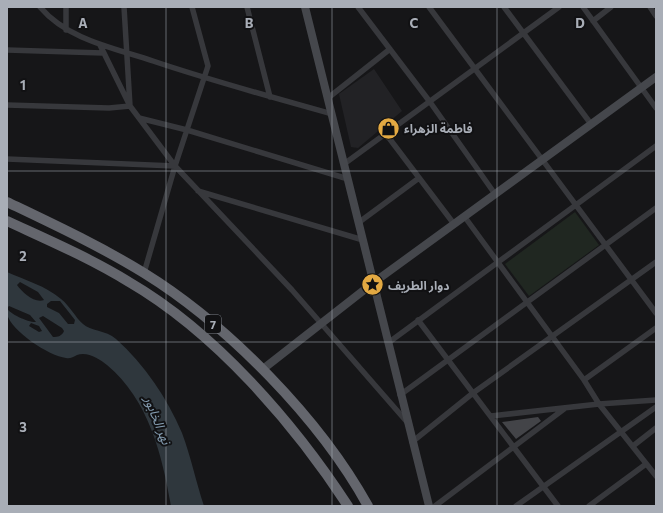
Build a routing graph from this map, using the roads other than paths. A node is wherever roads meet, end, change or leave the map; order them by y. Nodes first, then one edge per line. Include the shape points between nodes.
1 (40, 7) edge
2 (66, 7) edge
3 (124, 7) edge
4 (192, 7) edge
5 (247, 7) edge
6 (306, 7) edge
7 (358, 7) edge
8 (429, 7) edge
9 (504, 7) edge
10 (558, 7) edge
11 (582, 7) edge
12 (611, 7) edge
13 (650, 7) edge
14 (656, 16) edge
15 (592, 21) junction
16 (66, 30) junction
17 (523, 33) junction
18 (100, 45) junction
19 (390, 49) junction
20 (7, 50) edge
21 (126, 52) junction
22 (103, 53) junction
23 (475, 69) junction
24 (656, 77) edge
25 (205, 78) junction
26 (641, 87) junction
27 (270, 97) junction
28 (328, 98) junction
29 (430, 102) junction
30 (7, 105) edge
31 (130, 106) junction
32 (656, 108) edge
33 (332, 114) junction
34 (138, 118) junction
35 (591, 124) junction
36 (187, 130) junction
37 (386, 134) junction
38 (656, 146) edge
39 (7, 159) edge
40 (541, 160) junction
41 (344, 164) junction
42 (175, 166) junction
43 (419, 178) junction
44 (348, 179) junction
45 (197, 191) junction
46 (495, 194) junction
47 (7, 202) edge
48 (575, 205) junction
49 (656, 208) edge
50 (464, 216) junction
51 (7, 221) edge
52 (358, 223) junction
53 (454, 224) junction
54 (363, 240) junction
55 (605, 245) junction
56 (498, 261) junction
57 (656, 262) edge
58 (144, 273) junction
59 (631, 280) junction
60 (373, 283) junction
61 (527, 302) junction
62 (656, 313) edge
63 (418, 320) junction
64 (322, 323) junction
65 (656, 328) edge
66 (552, 336) junction
67 (388, 343) junction
68 (448, 360) junction
69 (263, 369) junction
70 (584, 380) junction
71 (473, 393) junction
72 (400, 395) junction
73 (656, 400) edge
74 (600, 404) junction
75 (656, 407) edge
76 (565, 408) junction
77 (491, 416) junction
78 (407, 422) junction
79 (656, 428) edge
80 (622, 431) junction
81 (412, 442) junction
82 (513, 446) junction
83 (633, 446) junction
84 (646, 464) junction
85 (656, 476) edge
86 (544, 487) junction
87 (348, 506) edge
88 (368, 506) edge
89 (429, 506) edge
90 (435, 506) edge
91 (516, 506) edge
92 (558, 506) edge
93 (589, 506) edge

1 - 16 street
2 - 16 street
3 - 21 street
4 - 25 street via 208,66
5 - 27 street
6 - 28 street
7 - 19 street
8 - 23 street
9 - 17 street
10 - 17 street
11 - 15 street
12 - 15 street
13 - 14 street
15 - 26 street
16 - 18 street
17 - 23 street
17 - 35 street
18 - 21 street
18 - 22 street
19 - 28 street
19 - 29 street
20 - 22 street
21 - 25 street
21 - 31 street
22 - 31 street
23 - 29 street
23 - 40 street
24 - 26 street
25 - 27 street
25 - 36 street
26 - 32 street
26 - 35 street
27 - 33 street
28 - 33 street
29 - 37 street
29 - 46 street
30 - 31 street via 109,108
31 - 34 street
33 - 41 street
34 - 36 street
34 - 42 street
35 - 40 street
36 - 42 street
36 - 44 street
37 - 41 street
37 - 43 street
38 - 48 street
39 - 42 street
40 - 46 street
40 - 48 street
41 - 44 street
42 - 45 street
42 - 58 street
43 - 52 street
43 - 53 street
44 - 52 street
45 - 54 street
45 - 64 street
46 - 50 street
47 - 58 highway, 7 via 79,237
48 - 55 street
48 - 56 street
49 - 55 street
50 - 53 street
50 - 56 street
51 - 87 highway, 7 via 63,246 130,282 204,337 283,416 311,451
52 - 54 street
53 - 60 street
54 - 60 street
55 - 59 street
55 - 61 street
56 - 61 street
56 - 63 street
57 - 59 street
58 - 69 highway, 7 via 210,322
59 - 62 street
59 - 66 street
60 - 64 street
60 - 67 street
61 - 66 street
61 - 68 street
63 - 67 street
63 - 68 street
64 - 69 street
64 - 78 street
65 - 70 street
66 - 70 street
66 - 71 street
67 - 72 street
68 - 71 street
68 - 72 street
69 - 88 highway, 7 via 322,438 347,471
70 - 74 street
71 - 77 street
71 - 81 street
72 - 78 street
73 - 74 street
74 - 76 street
74 - 80 street
75 - 80 street
76 - 77 street
76 - 82 street
77 - 82 street
78 - 81 street
79 - 83 street
80 - 83 street
80 - 86 street
81 - 89 street
82 - 86 street
82 - 90 street
83 - 84 street
84 - 85 street
84 - 93 street
86 - 91 street
86 - 92 street

